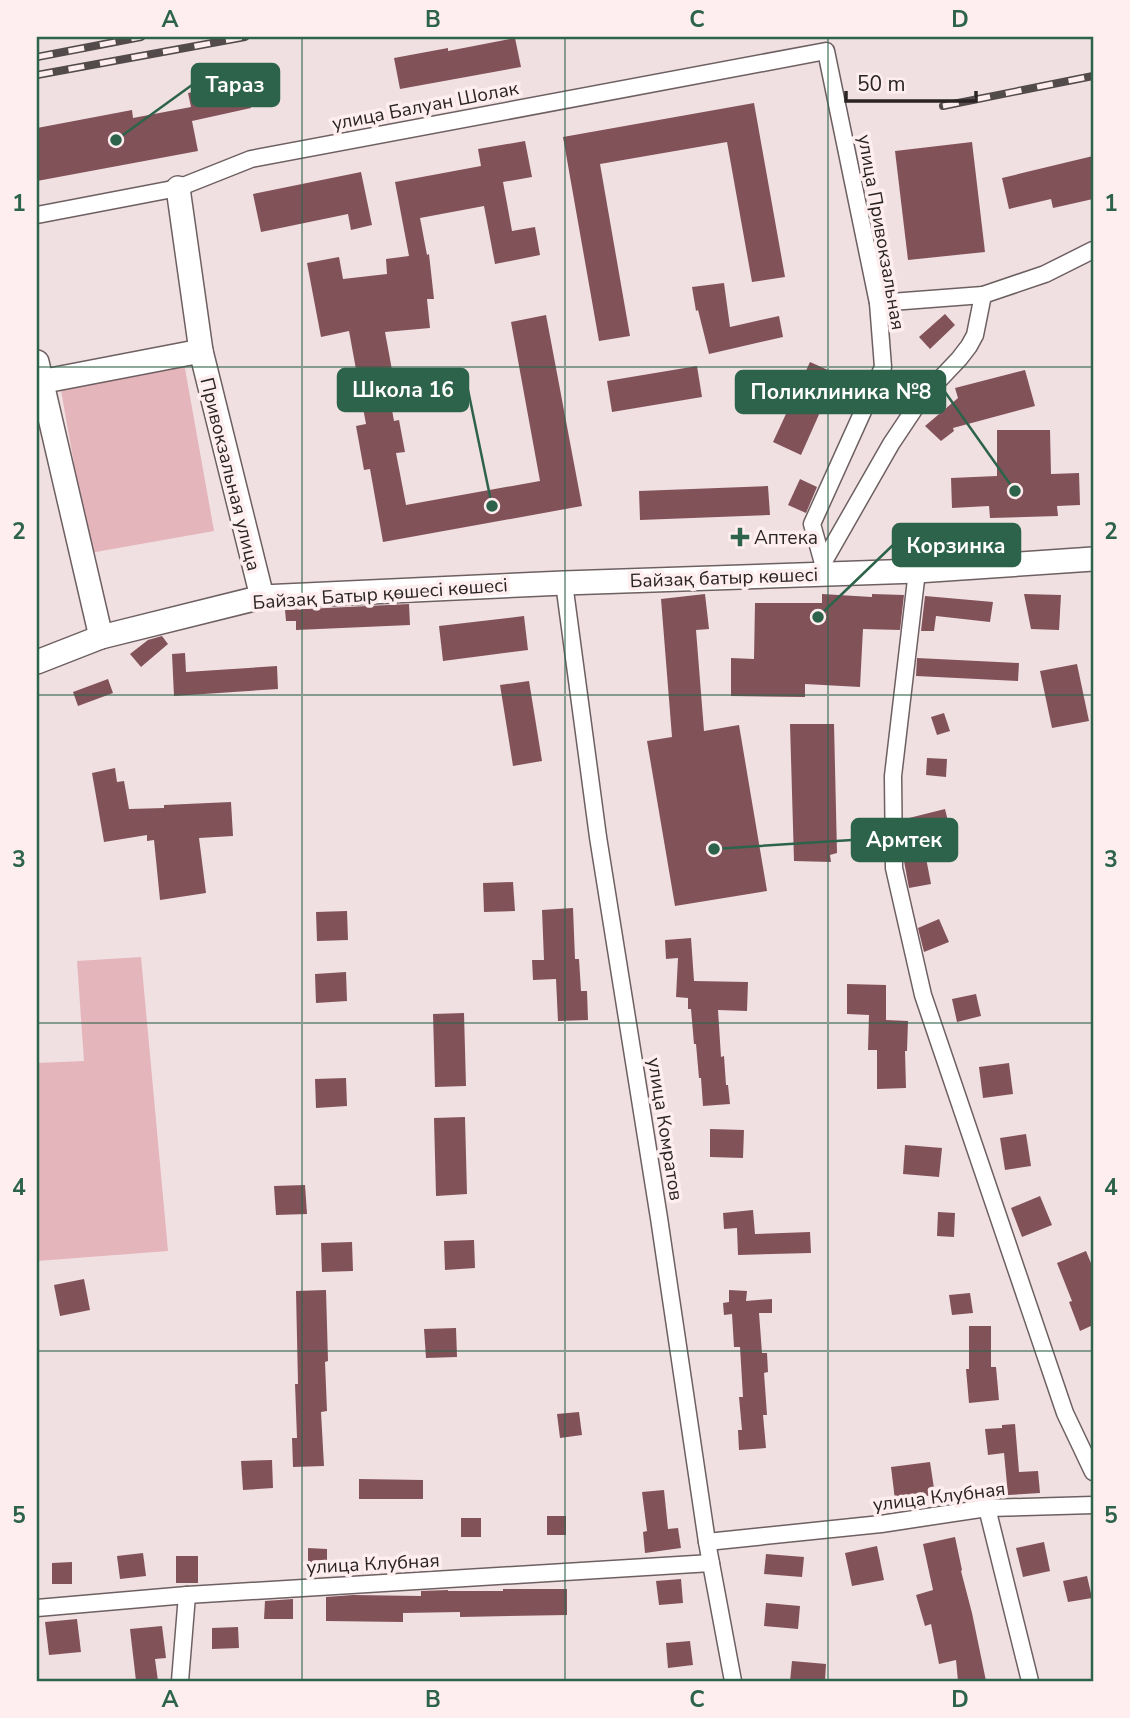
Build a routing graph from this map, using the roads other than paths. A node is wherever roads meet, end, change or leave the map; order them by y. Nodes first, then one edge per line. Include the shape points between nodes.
1 (826, 51) joint
2 (178, 188) junction
3 (37, 215) edge
4 (1093, 250) edge
5 (983, 295) junction
6 (878, 303) junction
7 (201, 351) junction
8 (39, 372) edge
9 (1093, 559) edge
10 (825, 569) junction
11 (917, 571) junction
12 (564, 583) junction
13 (262, 597) junction
14 (102, 637) junction
15 (37, 662) edge
16 (1093, 1472) edge
17 (1093, 1506) edge
18 (987, 1508) junction
19 (707, 1542) junction
20 (711, 1563) junction
21 (187, 1595) junction
22 (37, 1608) edge
23 (180, 1681) edge
24 (733, 1681) edge
25 (1030, 1681) edge

1 - 2 street, улица Балуан Шолак via 251,159
1 - 6 street, улица Привокзальная
2 - 3 street, улица Балуан Шолак
2 - 7 main road, Привокзальная улица
4 - 5 street via 1045,274
5 - 6 street
5 - 10 street via 969,346 921,399 891,444
6 - 10 street, улица Привокзальная via 883,367 812,524
7 - 8 main road, Привокзальная улица
7 - 13 main road, Привокзальная улица
8 - 14 main road, Привокзальная улица
9 - 11 main road, Байзақ батыр көшесі
10 - 11 main road, Байзақ батыр көшесі
10 - 12 main road, Байзақ батыр көшесі
11 - 16 street via 893,776 894,867 923,995 1065,1413
12 - 13 main road, Байзақ Батыр қөшесі көшесі
12 - 19 street, улица Комратов via 598,837
13 - 14 main road, Байзақ Батыр қөшесі көшесі
14 - 15 main road, Байзақ Батыр қөшесі көшесі
17 - 18 street, улица Клубная
18 - 19 street, улица Клубная
18 - 25 street
19 - 20 street, улица Комратов
20 - 21 street, улица Клубная
20 - 24 street, улица Комратов
21 - 22 street, улица Клубная
21 - 23 street

